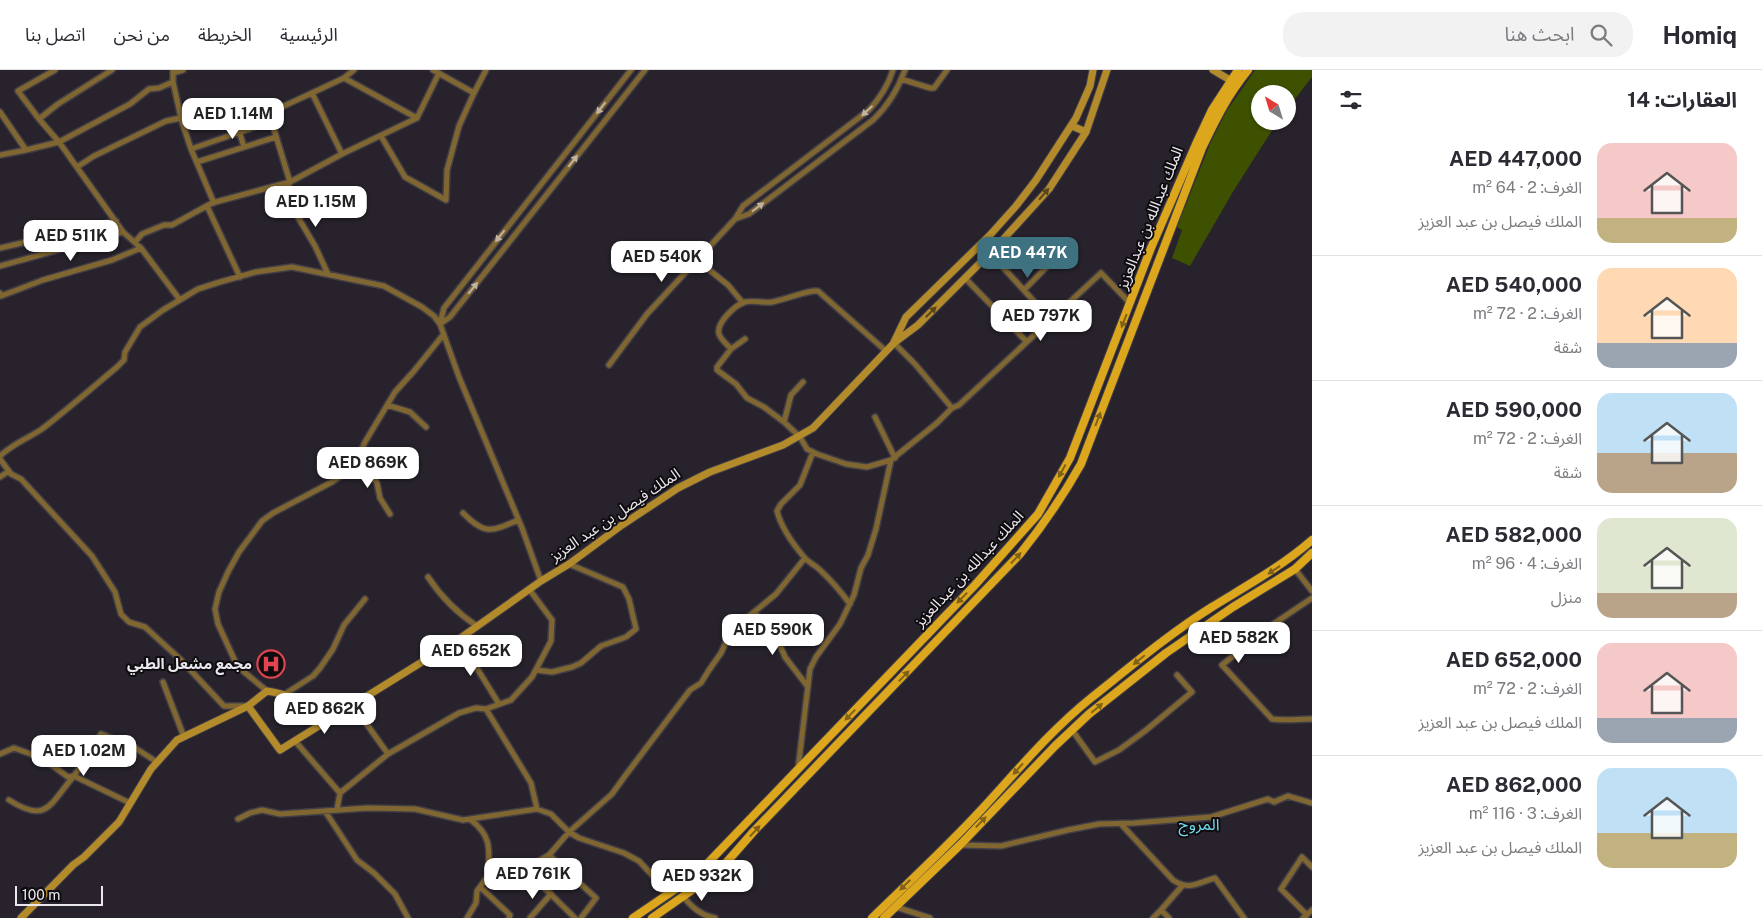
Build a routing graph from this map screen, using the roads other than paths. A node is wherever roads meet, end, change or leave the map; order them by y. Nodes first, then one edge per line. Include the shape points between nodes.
1 (55, 70) edge
2 (112, 70) edge
3 (183, 70) edge
4 (354, 70) edge
5 (433, 70) edge
6 (486, 70) edge
7 (631, 70) edge
8 (645, 70) edge
9 (893, 70) edge
10 (905, 70) edge
11 (947, 70) edge
12 (1093, 70) edge
13 (1107, 70) edge
14 (1213, 70) edge
15 (1238, 70) edge
16 (1248, 70) edge
17 (173, 71) edge
18 (439, 74) junction
19 (344, 78) junction
20 (901, 79) junction
21 (1230, 80) junction
22 (173, 82) junction
23 (474, 92) junction
24 (312, 93) junction
25 (0, 112) edge
26 (181, 118) junction
27 (235, 118) dead end
28 (417, 118) junction
29 (39, 119) junction
30 (272, 121) junction
31 (1072, 126) junction
32 (1086, 132) junction
33 (239, 133) junction
34 (276, 136) junction
35 (381, 136) junction
36 (59, 142) junction
37 (244, 147) junction
38 (26, 150) junction
39 (191, 150) junction
40 (342, 154) junction
41 (0, 155) edge
42 (197, 162) junction
43 (77, 167) junction
44 (290, 182) junction
45 (214, 203) junction
46 (208, 206) junction
47 (735, 219) junction
48 (116, 221) junction
49 (123, 232) junction
50 (135, 242) junction
51 (1071, 242) dead end
52 (0, 248) edge
53 (142, 248) junction
54 (990, 253) junction
55 (697, 260) junction
56 (0, 266) edge
57 (328, 274) junction
58 (240, 277) junction
59 (964, 278) junction
60 (1024, 290) junction
61 (0, 293) edge
62 (180, 300) junction
63 (743, 302) junction
64 (1130, 303) junction
65 (1051, 320) junction
66 (440, 324) junction
67 (443, 336) junction
68 (744, 339) dead end
69 (1027, 342) junction
70 (894, 343) junction
71 (731, 350) junction
72 (886, 351) junction
73 (609, 365) dead end
74 (803, 382) dead end
75 (387, 405) junction
76 (952, 408) junction
77 (875, 417) dead end
78 (784, 422) junction
79 (426, 426) dead end
80 (800, 437) junction
81 (813, 452) junction
82 (359, 455) junction
83 (0, 458) edge
84 (893, 459) junction
85 (9, 471) junction
86 (0, 477) edge
87 (463, 513) dead end
88 (390, 514) dead end
89 (518, 520) junction
90 (1312, 540) edge
91 (1312, 554) edge
92 (805, 558) junction
93 (569, 564) junction
94 (1294, 568) junction
95 (428, 577) dead end
96 (541, 580) junction
97 (529, 589) junction
98 (1312, 591) edge
99 (1312, 598) edge
100 (365, 599) dead end
101 (850, 604) junction
102 (754, 612) junction
103 (477, 626) junction
104 (459, 639) junction
105 (1160, 644) junction
106 (1166, 653) junction
107 (536, 670) junction
108 (1177, 675) dead end
109 (163, 682) dead end
110 (808, 687) junction
111 (267, 691) junction
112 (285, 694) junction
113 (499, 704) junction
114 (352, 705) junction
115 (248, 706) junction
116 (486, 709) junction
117 (344, 710) junction
118 (1312, 720) edge
119 (1072, 730) junction
120 (184, 737) junction
121 (295, 741) junction
122 (0, 754) edge
123 (388, 754) junction
124 (157, 762) junction
125 (798, 770) junction
126 (74, 776) junction
127 (340, 793) junction
128 (9, 800) dead end
129 (130, 803) junction
130 (1312, 803) edge
131 (338, 809) junction
132 (537, 809) junction
133 (324, 811) junction
134 (238, 820) dead end
135 (471, 820) junction
136 (1121, 824) junction
137 (569, 832) junction
138 (960, 845) junction
139 (549, 855) junction
140 (1312, 867) edge
141 (526, 870) junction
142 (488, 876) junction
143 (1182, 886) junction
144 (480, 887) junction
145 (550, 894) junction
146 (666, 894) junction
147 (683, 896) junction
148 (896, 907) junction
149 (1161, 910) junction
150 (1308, 914) edge
151 (21, 918) edge
152 (408, 918) edge
153 (467, 918) edge
154 (509, 918) edge
155 (530, 918) edge
156 (575, 918) edge
157 (581, 918) edge
158 (633, 918) edge
159 (652, 918) edge
160 (715, 918) edge
161 (872, 918) edge
162 (884, 918) edge
163 (930, 918) edge
164 (1153, 918) edge
165 (1169, 918) edge
166 (1244, 918) edge

1 - 29 street via 18,91
2 - 29 street
3 - 17 street
4 - 19 street
5 - 18 street
6 - 23 street
7 -> 66 street via 444,308
66 -> 8 street via 450,317
9 -> 47 street via 880,98 869,110 743,206
10 - 20 street
11 - 20 street via 934,88
12 - 31 street, الملك فيصل بن عبد العزيز via 1090,86
13 - 32 street, الملك فيصل بن عبد العزيز
14 - 21 street
15 - 21 main road, الملك عبدالله بن عبدالعزيز
147 -> 16 main road, الملك عبدالله بن عبدالعزيز via 718,872 1020,554 1065,494 1081,464 1202,148 1220,109
17 - 22 street
18 - 23 street
18 - 28 street
19 - 24 street
19 - 28 street
47 -> 20 street via 749,214 873,120 883,111
21 - 64 main road, الملك عبدالله بن عبدالعزيز via 1196,144
22 - 26 street
22 - 36 street via 149,89 130,104
23 - 35 street via 459,126 447,170 446,200 406,177
24 - 30 street via 269,113
24 - 40 street
25 - 38 street
26 - 39 street
26 - 43 street via 166,121
27 - 33 street
28 - 35 street
29 - 36 street
30 - 33 street
30 - 34 street
31 - 32 street
31 - 70 street, الملك فيصل بن عبد العزيز via 1016,206 906,317
54 -> 32 street, الملك فيصل بن عبد العزيز via 1049,189
33 - 37 street
33 - 39 street
34 - 37 street
34 - 44 street
35 - 40 street
36 - 38 street
36 - 43 street
37 - 42 street
38 - 41 street
39 - 42 street
40 - 44 street
42 - 45 street
43 - 48 street
44 - 45 street
44 - 57 street via 286,189 292,207
45 - 46 street
46 - 50 street via 172,225 142,234
46 - 58 street
47 - 55 street
48 - 49 street
48 - 52 street
49 - 50 street
49 - 56 street
50 - 53 street
51 - 60 street
53 - 61 street via 1,296
53 - 62 street
54 - 59 street, الملك فيصل بن عبد العزيز
54 - 60 street
55 - 63 street
55 - 73 street via 647,314
57 - 58 street via 292,267
57 - 66 street via 384,286 422,306
58 - 62 street via 198,290
59 - 69 street
70 -> 59 street, الملك فيصل بن عبد العزيز via 918,325
60 - 65 street
62 - 83 street via 140,327 117,368 36,433 12,445
63 - 71 street via 729,312 719,329
63 - 72 street via 769,302 818,291
64 - 65 street via 1101,273
64 -> 125 main road, الملك عبدالله بن عبدالعزيز via 1070,458 1038,514 975,585
65 - 69 street
66 - 67 street
67 - 75 street
67 - 89 street
68 - 71 street
69 - 76 street
70 - 72 street, الملك فيصل بن عبد العزيز
70 - 76 street
71 - 78 street via 717,367 719,373 736,384 747,398
72 - 80 street, الملك فيصل بن عبد العزيز via 813,428
74 - 78 street via 791,396
75 - 79 street via 410,412
75 - 82 street
76 - 84 street
77 - 84 street
78 - 80 street
80 - 81 street via 807,449
80 - 93 street, الملك فيصل بن عبد العزيز via 678,488
81 - 84 street via 846,464 867,467
81 - 92 street via 800,485 777,511 782,525
82 - 88 street via 377,483 380,498
82 - 111 street via 348,470 332,482 262,521 239,552 219,592 215,609 218,624 233,658
83 - 85 street
84 - 101 street via 876,529
85 - 86 street
85 - 115 street via 21,479 92,556 115,592 121,614 129,622 144,628 180,659 224,706
87 - 89 street via 486,530
89 - 96 street
90 -> 105 main road via 1270,572
91 - 94 main road
92 - 101 street via 820,569
92 - 102 street via 776,594
93 - 96 street, الملك فيصل بن عبد العزيز
93 - 107 street via 623,587 636,628 626,638 601,646 572,668 552,672
94 - 98 street
94 - 106 main road
95 - 103 street via 458,614
96 - 97 street, الملك فيصل بن عبد العزيز
97 - 103 street, الملك فيصل بن عبد العزيز
97 - 107 street via 552,620 551,641
99 - 118 street via 1266,629 1222,665 1272,719
100 - 112 street via 344,624 320,668
101 - 110 street via 816,657 810,669
102 - 110 street via 777,638 785,657
102 - 137 street via 731,631 701,683 690,690 612,794
103 - 104 street, الملك فيصل بن عبد العزيز
104 - 113 street
104 - 114 street, الملك فيصل بن عبد العزيز
105 - 106 main road
105 -> 161 main road via 1090,699 1045,740 981,810
119 -> 106 main road
107 - 113 street via 511,700
108 - 119 street via 1192,692 1119,750 1095,762
109 - 120 street
110 - 125 street
111 - 112 street
111 - 115 street
112 - 117 street
113 - 116 street
114 - 117 street, الملك فيصل بن عبد العزيز
114 - 123 street
115 - 120 street
115 - 121 street, الملك فيصل بن عبد العزيز via 280,750
116 - 123 street via 476,708 460,714
116 - 132 street via 531,783
117 - 121 street, الملك فيصل بن عبد العزيز
138 -> 119 main road
120 - 124 street via 177,740
121 - 127 street
122 - 126 street via 14,748 42,758 68,777
123 - 127 street
124 - 126 street via 132,746 101,734
124 - 129 street
125 - 146 main road, الملك عبدالله بن عبدالعزيز via 705,866
126 - 128 street via 53,804 43,810 28,811
126 - 129 street
127 - 131 street
129 - 151 street via 119,822
130 - 136 street via 1288,796 1274,802 1268,798 1211,817
131 - 133 street
131 - 135 street via 415,810
132 - 135 street
132 - 137 street via 551,814
133 - 134 street via 280,814 262,810
133 - 152 street via 357,860 395,894
135 - 142 street via 483,829 487,840
136 - 138 street via 1099,824 1001,846
136 - 143 street
137 - 139 street
137 - 146 street via 639,861
138 - 148 main road
139 - 141 street
139 - 157 street via 596,898
140 - 150 street via 1302,857 1281,889
141 - 142 street via 517,874
141 - 145 street
142 - 144 street
143 - 149 street
143 - 166 street via 1215,878
144 - 153 street
144 - 154 street via 510,915
145 - 155 street
145 - 156 street
146 - 158 main road, الملك عبدالله بن عبدالعزيز
147 - 159 main road, الملك عبدالله بن عبدالعزيز
147 - 160 street via 704,916
148 - 162 main road
148 - 163 street
149 - 164 street
149 - 165 street

